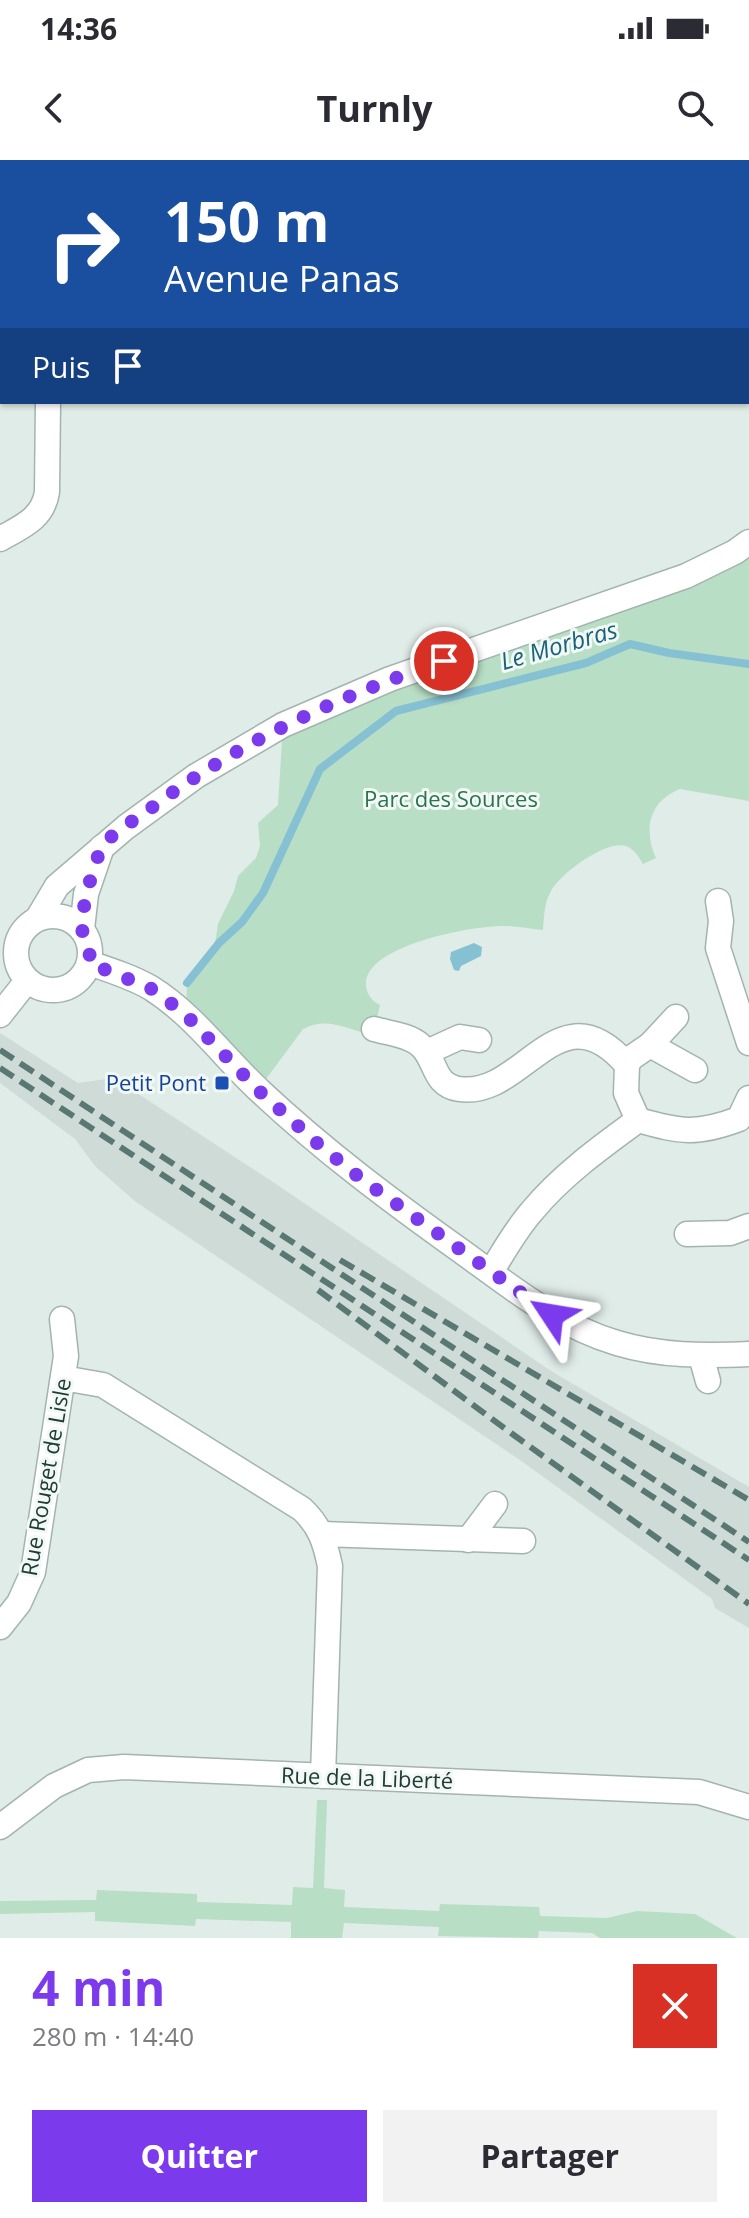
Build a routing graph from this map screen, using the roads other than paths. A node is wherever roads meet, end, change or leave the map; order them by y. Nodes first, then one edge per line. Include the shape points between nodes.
1 (48, 404) edge
2 (0, 539) edge
3 (749, 542) edge
4 (102, 847) junction
5 (718, 901) dead end
6 (38, 918) junction
7 (82, 929) junction
8 (8, 945) edge
9 (89, 963) junction
10 (26, 982) junction
11 (0, 1015) edge
12 (676, 1017) dead end
13 (374, 1029) dead end
14 (479, 1040) dead end
15 (749, 1043) edge
16 (650, 1045) junction
17 (427, 1052) junction
18 (627, 1065) junction
19 (695, 1070) dead end
20 (746, 1114) edge
21 (638, 1120) junction
22 (749, 1226) edge
23 (687, 1234) dead end
24 (491, 1272) junction
25 (62, 1319) dead end
26 (749, 1354) edge
27 (701, 1356) junction
28 (63, 1378) junction
29 (708, 1381) dead end
30 (495, 1504) dead end
31 (322, 1534) junction
32 (468, 1540) junction
33 (523, 1541) dead end
34 (0, 1627) edge
35 (323, 1776) junction
36 (749, 1807) edge
37 (0, 1827) edge

1 - 2 street via 44,505 34,518
3 - 4 street via 686,576 390,679 283,725 196,776
4 - 6 street via 57,886
4 - 7 street via 86,894
5 - 15 street via 718,948
6 - 7 street via 59,916
6 - 8 street
7 - 9 street via 89,942
8 - 10 street
9 - 10 street via 65,989 52,991
9 - 24 street via 150,988 174,1006 317,1143
10 - 11 street
12 - 16 street
13 - 17 street via 413,1040
14 - 17 street via 460,1037
16 - 18 street
16 - 19 street
17 - 18 street via 440,1080 460,1089 497,1081 548,1045 568,1038 601,1042
18 - 21 street via 626,1093
20 - 21 street via 689,1132
21 - 24 street via 531,1211
22 - 23 street via 730,1233
24 - 27 street via 572,1327 644,1350
25 - 28 street, Rue Rouget de Lisle
26 - 27 street
27 - 29 street
28 - 31 street via 103,1385 302,1509
28 - 34 street, Rue Rouget de Lisle via 33,1572
30 - 32 street
31 - 32 street
31 - 35 street via 330,1566
32 - 33 street
35 - 36 street, Rue de la Liberté via 699,1792
35 - 37 street, Rue de la Liberté via 88,1770 54,1786

